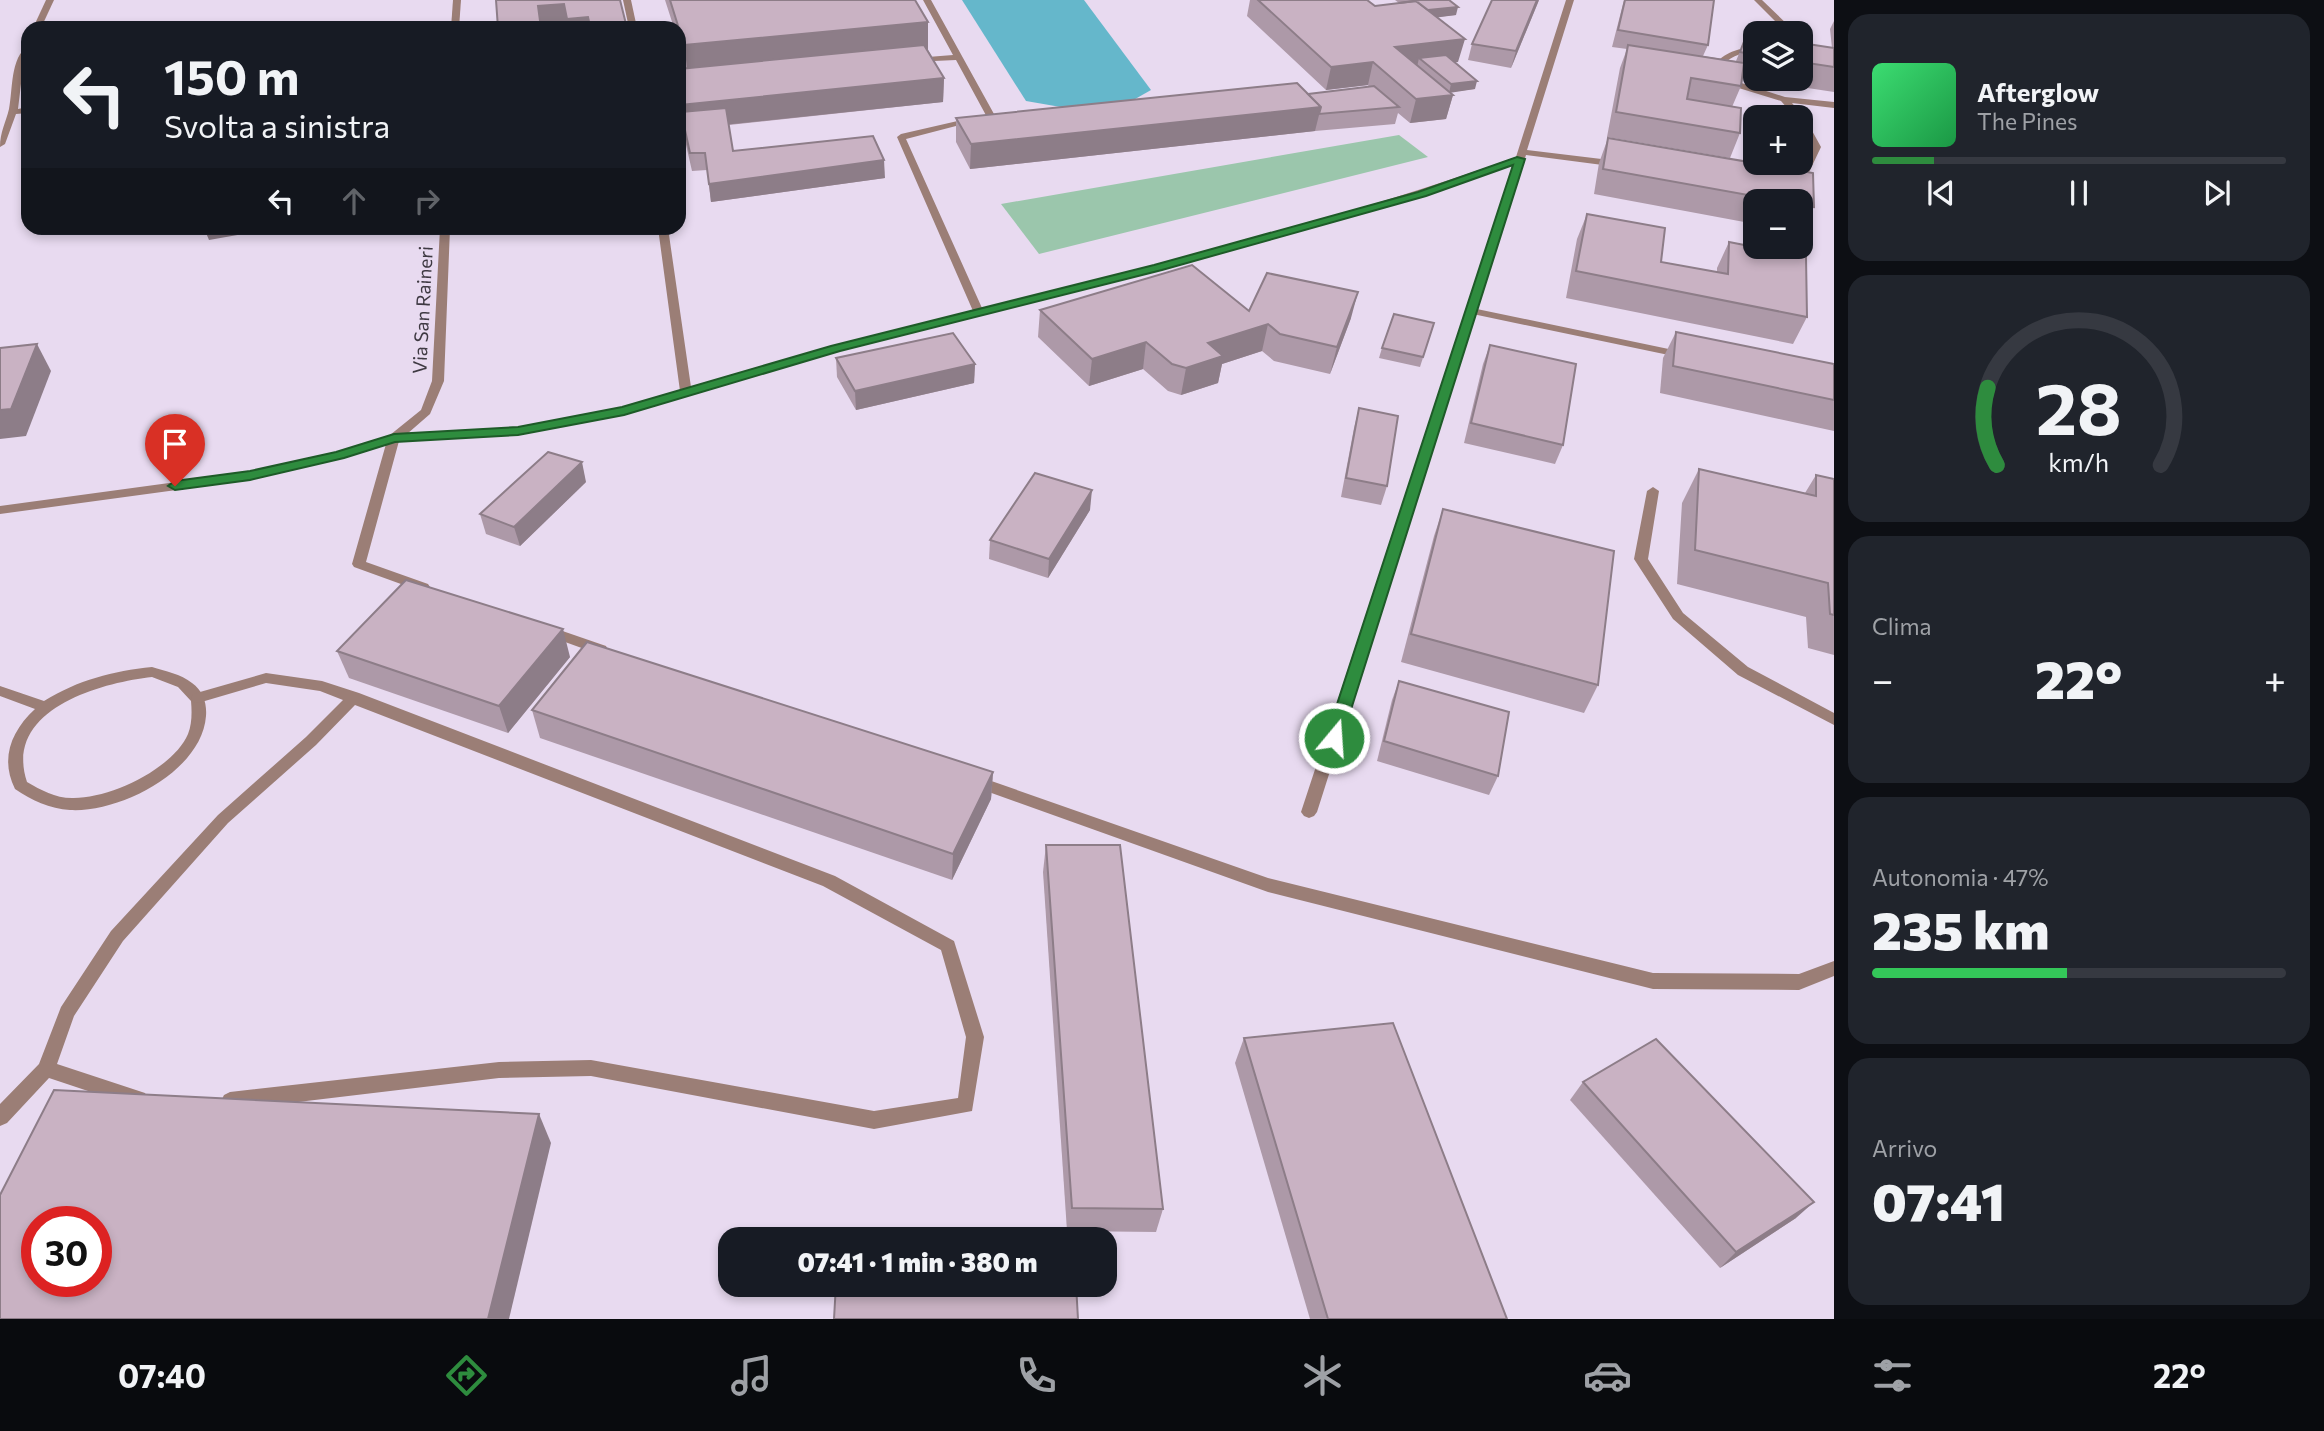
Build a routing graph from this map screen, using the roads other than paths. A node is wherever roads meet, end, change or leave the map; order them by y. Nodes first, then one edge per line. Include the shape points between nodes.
1 (50, 0) edge
2 (457, 0) edge
3 (627, 0) edge
4 (927, 0) edge
5 (1570, 0) edge
6 (1758, 0) edge
7 (40, 21) edge
8 (456, 21) edge
9 (631, 21) edge
10 (1779, 21) edge
11 (1743, 50) edge
12 (958, 57) junction
13 (905, 61) edge
14 (21, 63) edge
15 (1743, 86) edge
16 (1758, 91) edge
17 (1784, 99) junction
18 (1789, 105) edge
19 (1834, 105) edge
20 (21, 111) edge
21 (13, 112) junction
22 (991, 117) junction
23 (1016, 118) edge
24 (0, 144) edge
25 (1521, 155) junction
26 (1633, 166) edge
27 (1803, 175) edge
28 (1784, 185) edge
29 (446, 235) edge
30 (664, 235) edge
31 (1472, 311) junction
32 (978, 313) junction
33 (1700, 358) edge
34 (685, 392) junction
35 (394, 438) junction
36 (1653, 491) dead end
37 (0, 510) edge
38 (438, 592) edge
39 (530, 625) edge
40 (622, 657) edge
41 (0, 691) edge
42 (354, 697) junction
43 (198, 698) junction
44 (46, 707) junction
45 (1834, 720) edge
46 (965, 778) edge
47 (1309, 812) dead end
48 (1834, 968) edge
49 (46, 1069) junction
50 (211, 1104) edge
51 (157, 1105) edge
52 (0, 1117) edge

1 - 7 street
2 - 8 street
3 - 9 street
4 - 12 street
5 - 25 street
6 - 10 street
11 - 15 street via 1720,61 1716,71 1719,79
12 - 13 street
12 - 22 street
14 - 21 street
16 - 17 street
17 - 18 street
17 - 19 street
20 - 21 street
21 - 24 street
22 - 23 street
22 - 32 street via 901,137
25 - 26 street
25 - 31 street
25 - 32 street via 1422,194
27 - 28 street via 1798,187
29 - 35 street, Via San Raineri via 438,381 426,412
30 - 34 street
31 - 33 street
31 - 47 street
32 - 34 street
34 - 35 street via 624,411 518,431
35 - 37 street, Via San Raineri via 250,476
35 - 38 street via 359,564
36 - 45 street via 1641,559 1678,616 1743,670
39 - 40 street
41 - 44 street
42 - 43 street via 322,686 266,678
42 - 49 street via 223,819 117,936 67,1013
42 - 50 street via 829,881 948,946 975,1037 966,1105 874,1120 591,1068 499,1070
43 - 44 street via 181,680 152,672 116,674 79,687
43 - 44 street via 200,723 186,751 158,776 121,795 80,804 45,800 20,785 14,761 22,734
46 - 48 street via 1268,885 1653,981 1799,982
49 - 51 street
49 - 52 street

